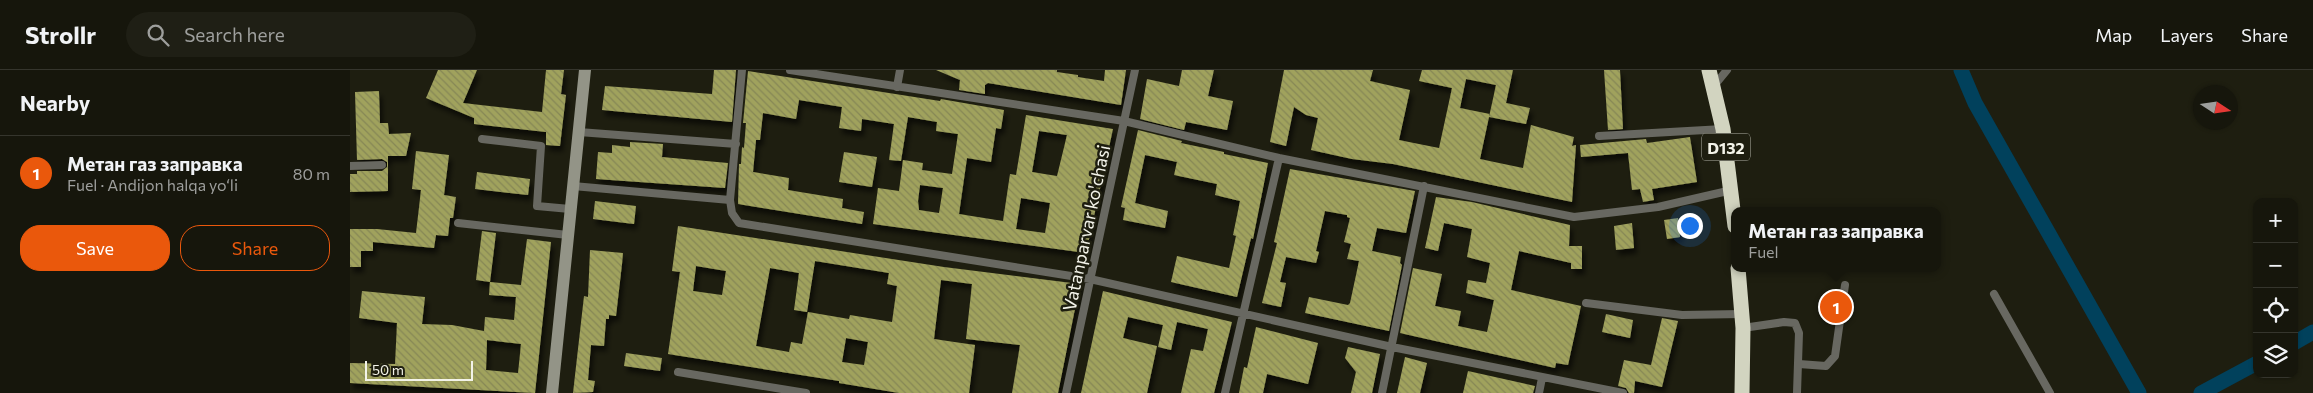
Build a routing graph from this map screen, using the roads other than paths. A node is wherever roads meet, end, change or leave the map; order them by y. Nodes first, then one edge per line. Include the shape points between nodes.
1 (584, 70) edge
2 (742, 70) edge
3 (790, 70) edge
4 (900, 70) edge
5 (1135, 70) edge
6 (1709, 70) edge
7 (1727, 70) edge
8 (1713, 86) junction
9 (897, 87) junction
10 (1124, 121) junction
11 (1723, 129) junction
12 (579, 132) junction
13 (1599, 136) dead end
14 (482, 139) dead end
15 (736, 144) junction
16 (1279, 158) junction
17 (382, 165) dead end
18 (350, 166) edge
19 (573, 186) junction
20 (1424, 186) junction
21 (1732, 190) junction
22 (730, 200) junction
23 (1733, 207) edge
24 (570, 209) junction
25 (458, 223) dead end
26 (568, 235) junction
27 (1738, 272) edge
28 (1090, 280) junction
29 (1845, 285) dead end
30 (1994, 294) dead end
31 (1586, 302) dead end
32 (1242, 314) junction
33 (1742, 321) junction
34 (1392, 347) junction
35 (1799, 364) junction
36 (678, 372) dead end
37 (1542, 378) junction
38 (552, 393) edge
39 (806, 393) edge
40 (1066, 393) edge
41 (1225, 393) edge
42 (1382, 393) edge
43 (1539, 393) edge
44 (1623, 393) edge
45 (1742, 393) edge
46 (1797, 393) edge
47 (2050, 393) edge

1 - 12 street
2 - 15 lane
3 - 9 lane
4 - 9 lane
5 - 10 lane, Vatanparvar ko'chasi
6 - 8 highway, D132
7 - 8 lane
8 - 11 highway, D132
9 - 10 lane
10 - 16 lane
10 - 28 lane, Vatanparvar ko'chasi
11 - 13 lane
11 - 21 highway, D132
12 - 15 lane
12 - 19 street
14 - 24 lane via 540,146 537,206
15 - 22 lane
16 - 20 lane
16 - 32 lane
17 - 18 lane
19 - 22 lane
19 - 24 street
20 - 21 lane via 1574,218 1658,207
20 - 34 lane
21 - 23 highway, D132
22 - 28 lane via 732,213 739,223
24 - 26 street
25 - 26 lane
26 - 38 street
27 - 33 highway
28 - 32 lane
28 - 40 lane, Vatanparvar ko'chasi
29 - 35 lane via 1835,356 1826,366
30 - 47 lane
31 - 33 lane
32 - 34 lane
32 - 41 lane
33 - 35 lane via 1795,323 1799,333
33 - 45 highway
34 - 37 lane
34 - 42 lane
35 - 46 lane
36 - 39 lane
37 - 43 lane
37 - 44 lane

